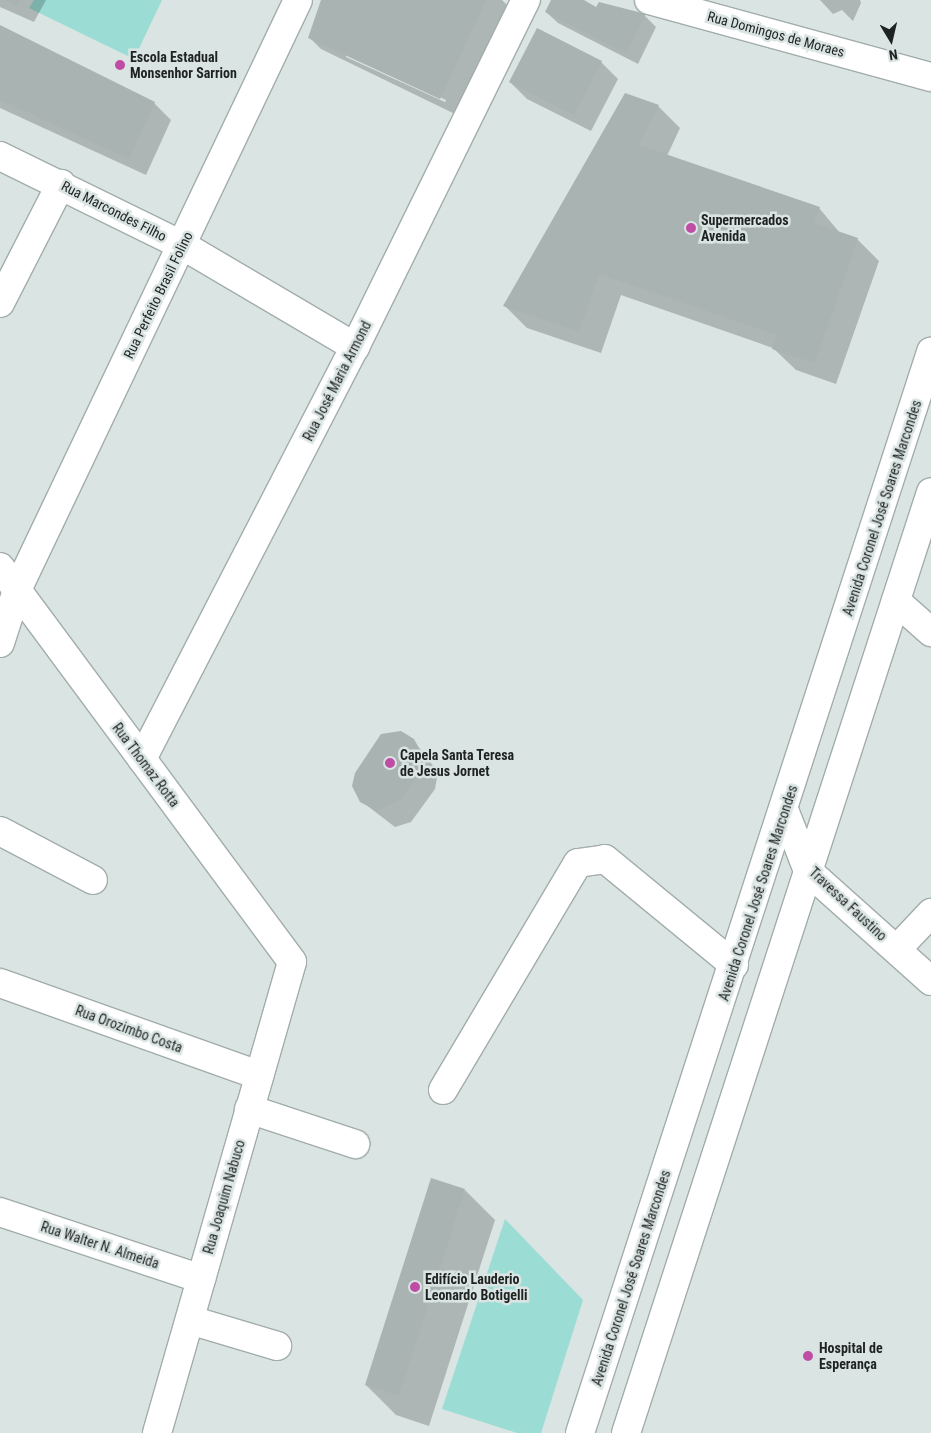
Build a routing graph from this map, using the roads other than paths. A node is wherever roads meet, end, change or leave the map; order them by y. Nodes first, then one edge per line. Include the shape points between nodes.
1 (298, 0) edge
2 (526, 0) edge
3 (649, 0) edge
4 (931, 77) edge
5 (0, 156) edge
6 (61, 184) junction
7 (182, 245) junction
8 (0, 303) edge
9 (355, 347) junction
10 (931, 352) edge
11 (931, 492) edge
12 (0, 567) edge
13 (17, 590) junction
14 (896, 601) junction
15 (931, 632) edge
16 (0, 644) edge
17 (142, 759) junction
18 (785, 812) junction
19 (0, 831) edge
20 (808, 871) junction
21 (93, 880) dead end
22 (931, 913) edge
23 (897, 949) junction
24 (292, 962) joint
25 (734, 965) junction
26 (931, 981) edge
27 (0, 984) edge
28 (259, 1075) junction
29 (444, 1090) dead end
30 (249, 1109) junction
31 (355, 1144) dead end
32 (0, 1212) edge
33 (201, 1279) junction
34 (190, 1320) junction
35 (277, 1346) dead end
36 (157, 1433) edge
37 (580, 1433) edge
38 (626, 1433) edge

1 - 7 street, Rua Perfeito Brasil Folino
2 - 9 street, Rua José Maria Armond
3 - 4 street, Rua Domingos de Moraes
5 - 6 street, Rua Marcondes Filho
6 - 7 street, Rua Marcondes Filho
6 - 8 street
7 - 9 street, Rua Marcondes Filho
7 - 13 street, Rua Perfeito Brasil Folino
9 - 17 street, Rua José Maria Armond
10 - 18 street, Avenida Coronel José Soares Marcondes
11 - 14 street
12 - 13 street, Rua Thomaz Rotta
13 - 16 street, Rua Perfeito Brasil Folino
13 - 17 street, Rua Thomaz Rotta
14 - 15 street
14 - 20 street
17 - 24 street, Rua Thomaz Rotta
18 - 20 street, Travessa Faustino
18 - 25 street, Avenida Coronel José Soares Marcondes
19 - 21 street
20 - 23 street, Travessa Faustino
20 - 38 street
22 - 23 street
23 - 26 street, Travessa Faustino
24 - 28 street, Rua Joaquim Nabuco
25 - 29 street via 605,859 578,863
25 - 37 street, Avenida Coronel José Soares Marcondes
27 - 28 street, Rua Orozimbo Costa
28 - 30 street, Rua Joaquim Nabuco
30 - 31 street
30 - 33 street, Rua Joaquim Nabuco
32 - 33 street, Rua Walter N. Almeida
33 - 34 street, Rua Joaquim Nabuco
34 - 35 street
34 - 36 street, Rua Joaquim Nabuco

